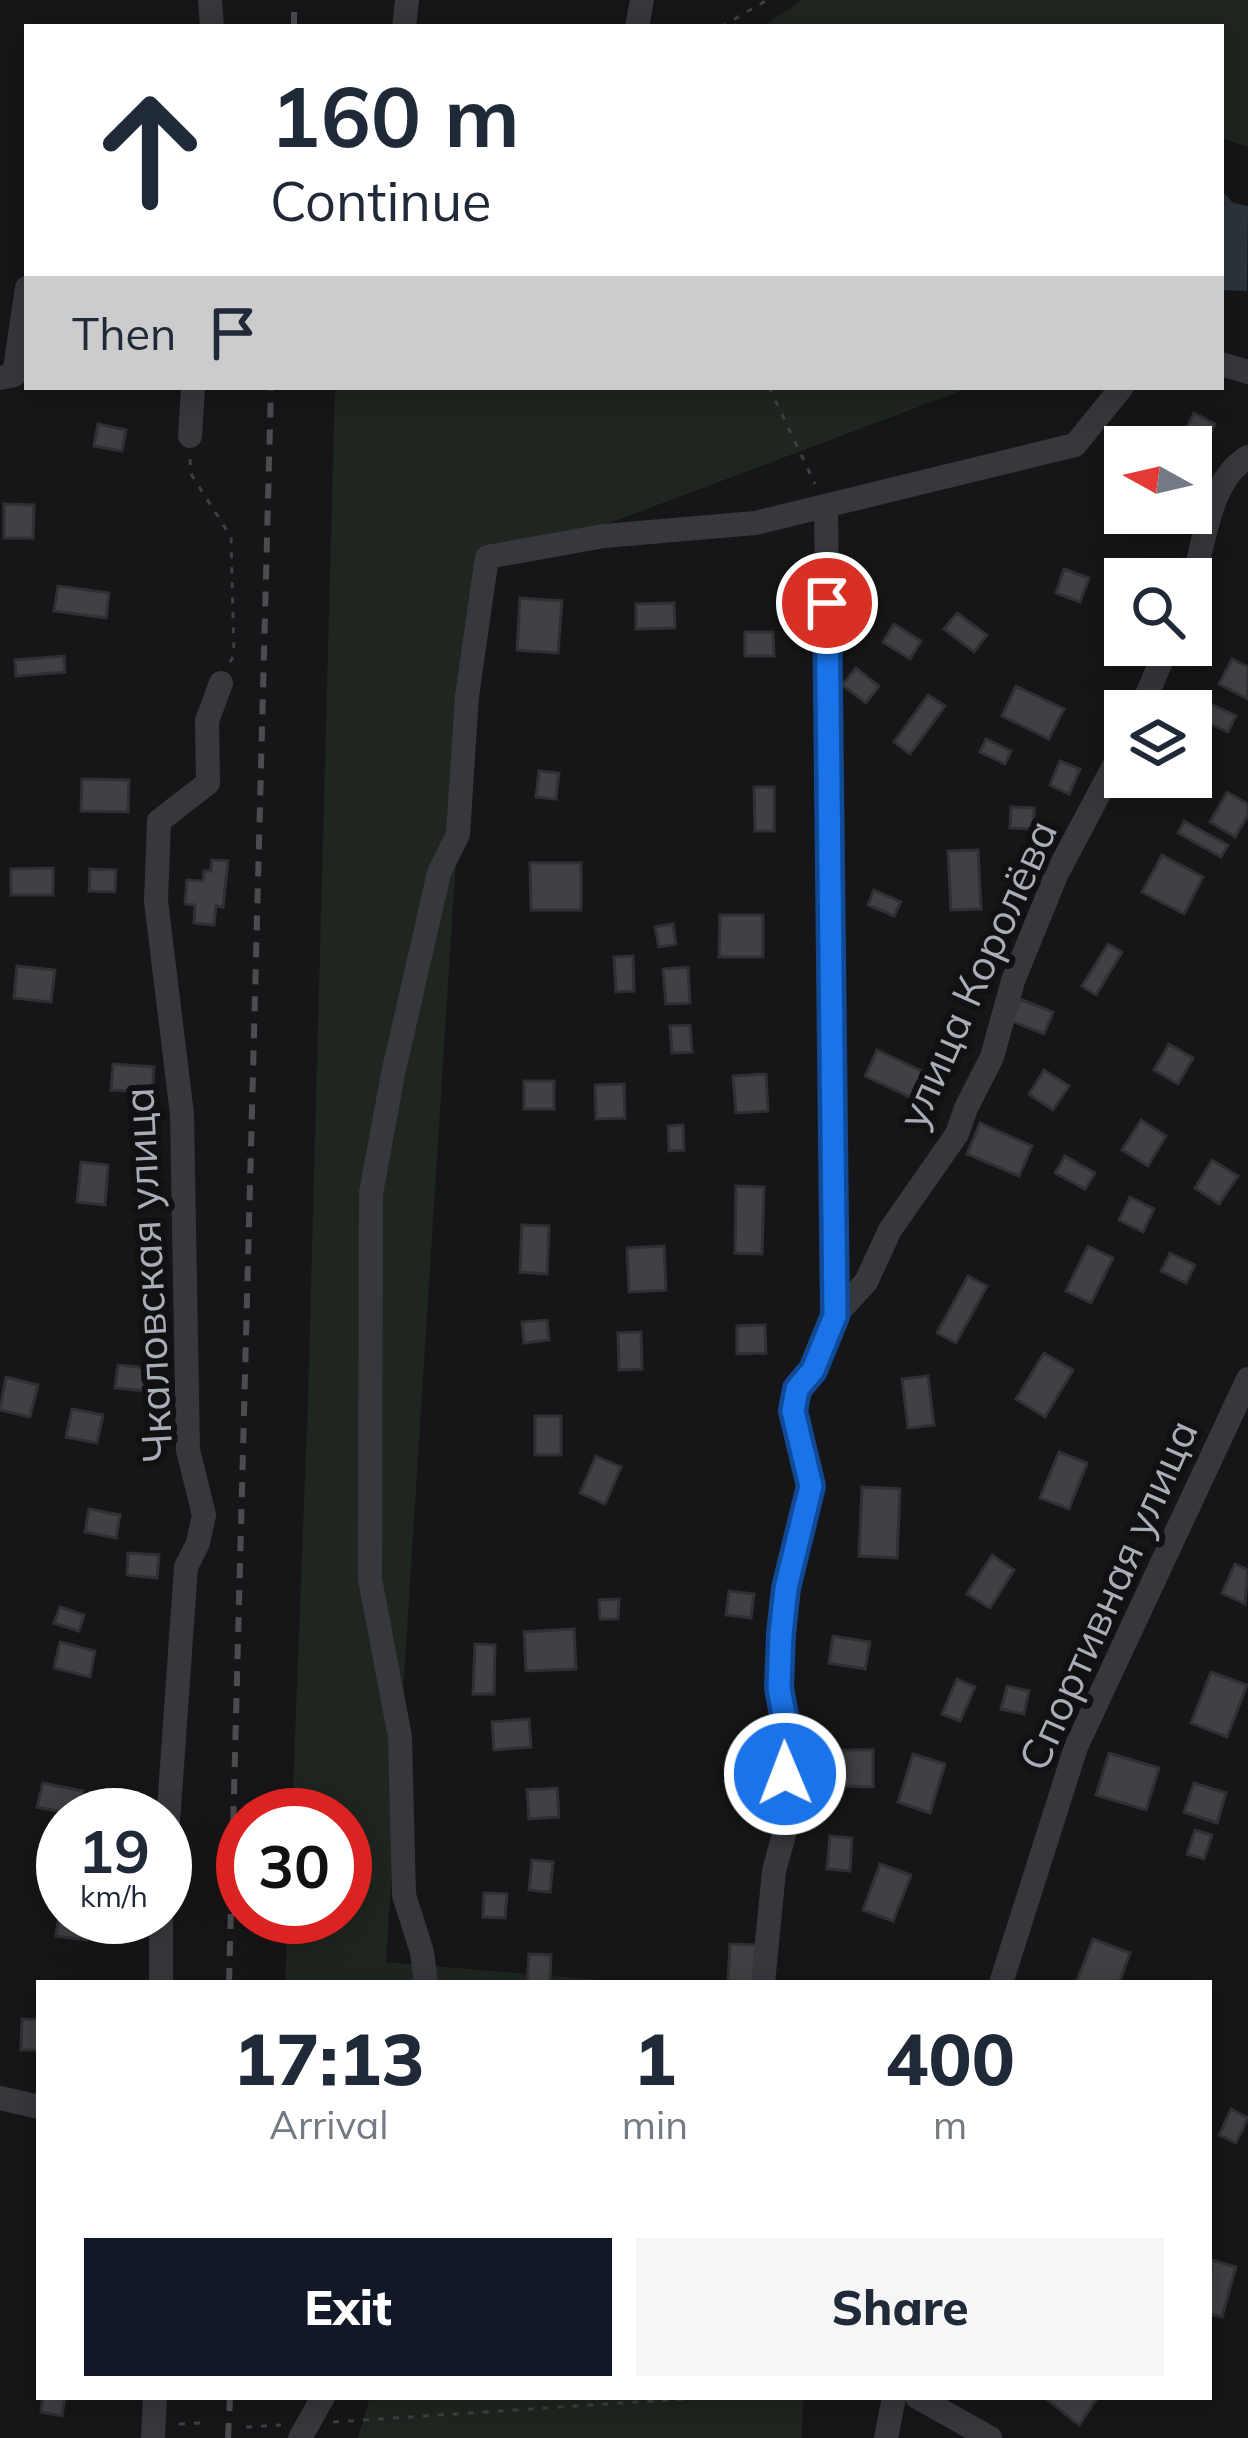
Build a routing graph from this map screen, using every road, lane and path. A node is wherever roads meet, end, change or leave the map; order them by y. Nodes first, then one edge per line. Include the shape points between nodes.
1 (767, 0) edge
2 (726, 24) edge
3 (24, 309) edge
4 (0, 378) edge
5 (193, 390) edge
6 (770, 390) edge
7 (1120, 390) edge
8 (190, 436) joint
9 (1248, 458) edge
10 (826, 508) junction
11 (1199, 558) edge
12 (221, 682) joint
13 (1104, 785) edge
14 (835, 1316) junction
15 (1248, 1379) edge
16 (170, 1788) edge
17 (161, 1944) edge
18 (161, 1980) edge
19 (426, 1980) edge
20 (763, 1980) edge
21 (1001, 1980) edge
22 (0, 2098) edge
23 (36, 2106) edge
24 (155, 2400) edge
25 (321, 2400) edge
26 (678, 2400) edge
27 (893, 2400) edge
28 (922, 2400) edge
29 (189, 2423) dead end
30 (202, 2423) dead end
31 (246, 2427) dead end
32 (256, 2428) dead end
33 (304, 2431) edge
34 (153, 2438) edge
35 (886, 2438) edge
36 (991, 2438) edge

1 - 2 path
3 - 4 street via 14,375
5 - 8 street
6 - 10 path
7 - 10 street via 1075,445
8 - 12 path via 191,474 231,537 233,655
9 - 11 street via 1222,481
10 - 14 street
10 - 19 street via 487,557 458,834 439,872 371,1193 370,1579 400,1736 404,1895
12 - 16 street, Чкаловская улица via 207,721 208,783 159,820 156,901 182,1114 188,1450 204,1516 186,1568
13 - 14 street, улица Королёва via 1057,873 957,1134 890,1230 866,1282
14 - 20 street, улица Королёва via 793,1411 811,1486 781,1634 784,1831
15 - 21 street, Спортивная улица via 1076,1747
17 - 18 street
22 - 23 street
24 - 34 street
25 - 33 street
26 - 33 path
27 - 35 street
28 - 36 street
29 - 30 path
31 - 32 path

